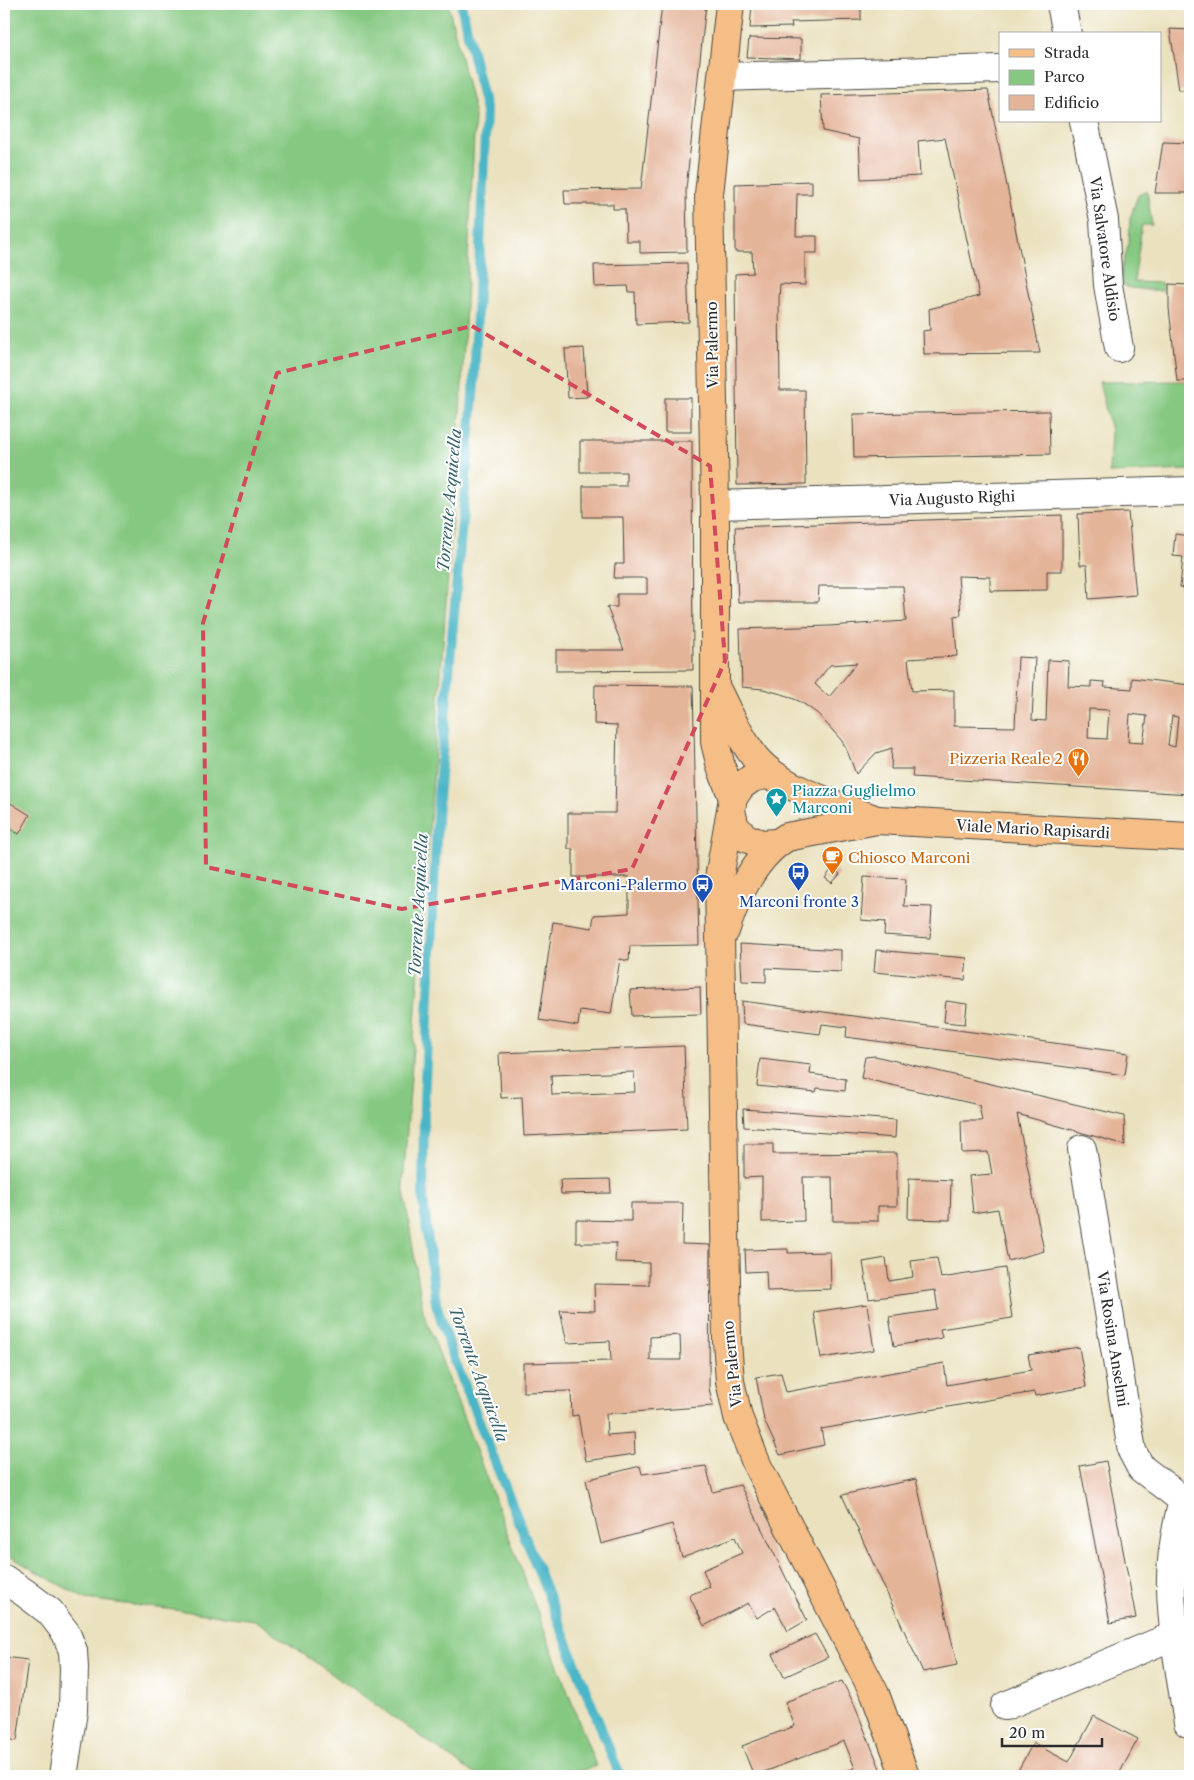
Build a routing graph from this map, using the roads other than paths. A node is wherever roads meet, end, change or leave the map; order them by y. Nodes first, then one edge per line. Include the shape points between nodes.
1 (730, 4) edge
2 (1061, 4) edge
3 (1067, 32) edge
4 (999, 70) edge
5 (722, 77) junction
6 (1084, 122) edge
7 (1118, 348) dead end
8 (1190, 491) edge
9 (715, 505) junction
10 (715, 687) junction
11 (784, 781) junction
12 (732, 805) junction
13 (877, 820) junction
14 (1190, 837) edge
15 (782, 840) junction
16 (722, 944) junction
17 (1082, 1148) dead end
18 (1186, 1500) edge
19 (4, 1579) edge
20 (1183, 1632) edge
21 (1005, 1706) dead end
22 (1188, 1723) dead end
23 (63, 1776) edge
24 (905, 1776) edge

1 - 5 main road, Via Palermo
2 - 3 street
4 - 5 street
5 - 9 main road, Via Palermo via 709,194
6 - 7 street, Via Salvatore Aldisio via 1104,220 1108,285
8 - 9 street, Via Augusto Righi
9 - 10 main road, Via Palermo
10 - 11 main road via 739,733 759,762
10 - 12 main road, Via Palermo via 716,742
11 - 12 main road via 766,775 752,778 741,786
11 - 13 main road
11 - 15 main road via 797,796 801,811 797,825
12 - 15 main road via 735,827 746,838 761,844
12 - 16 main road via 719,878
13 - 14 main road, Viale Mario Rapisardi
13 - 15 main road
15 - 16 main road via 757,865 742,890 732,909
16 - 24 main road, Via Palermo via 730,1381 738,1417 757,1465 875,1694
17 - 18 street, Via Rosina Anselmi via 1132,1451 1141,1468
18 - 20 street via 1175,1530 1171,1585
19 - 23 street via 50,1612 66,1633 73,1651 73,1711
20 - 21 street
20 - 22 street

